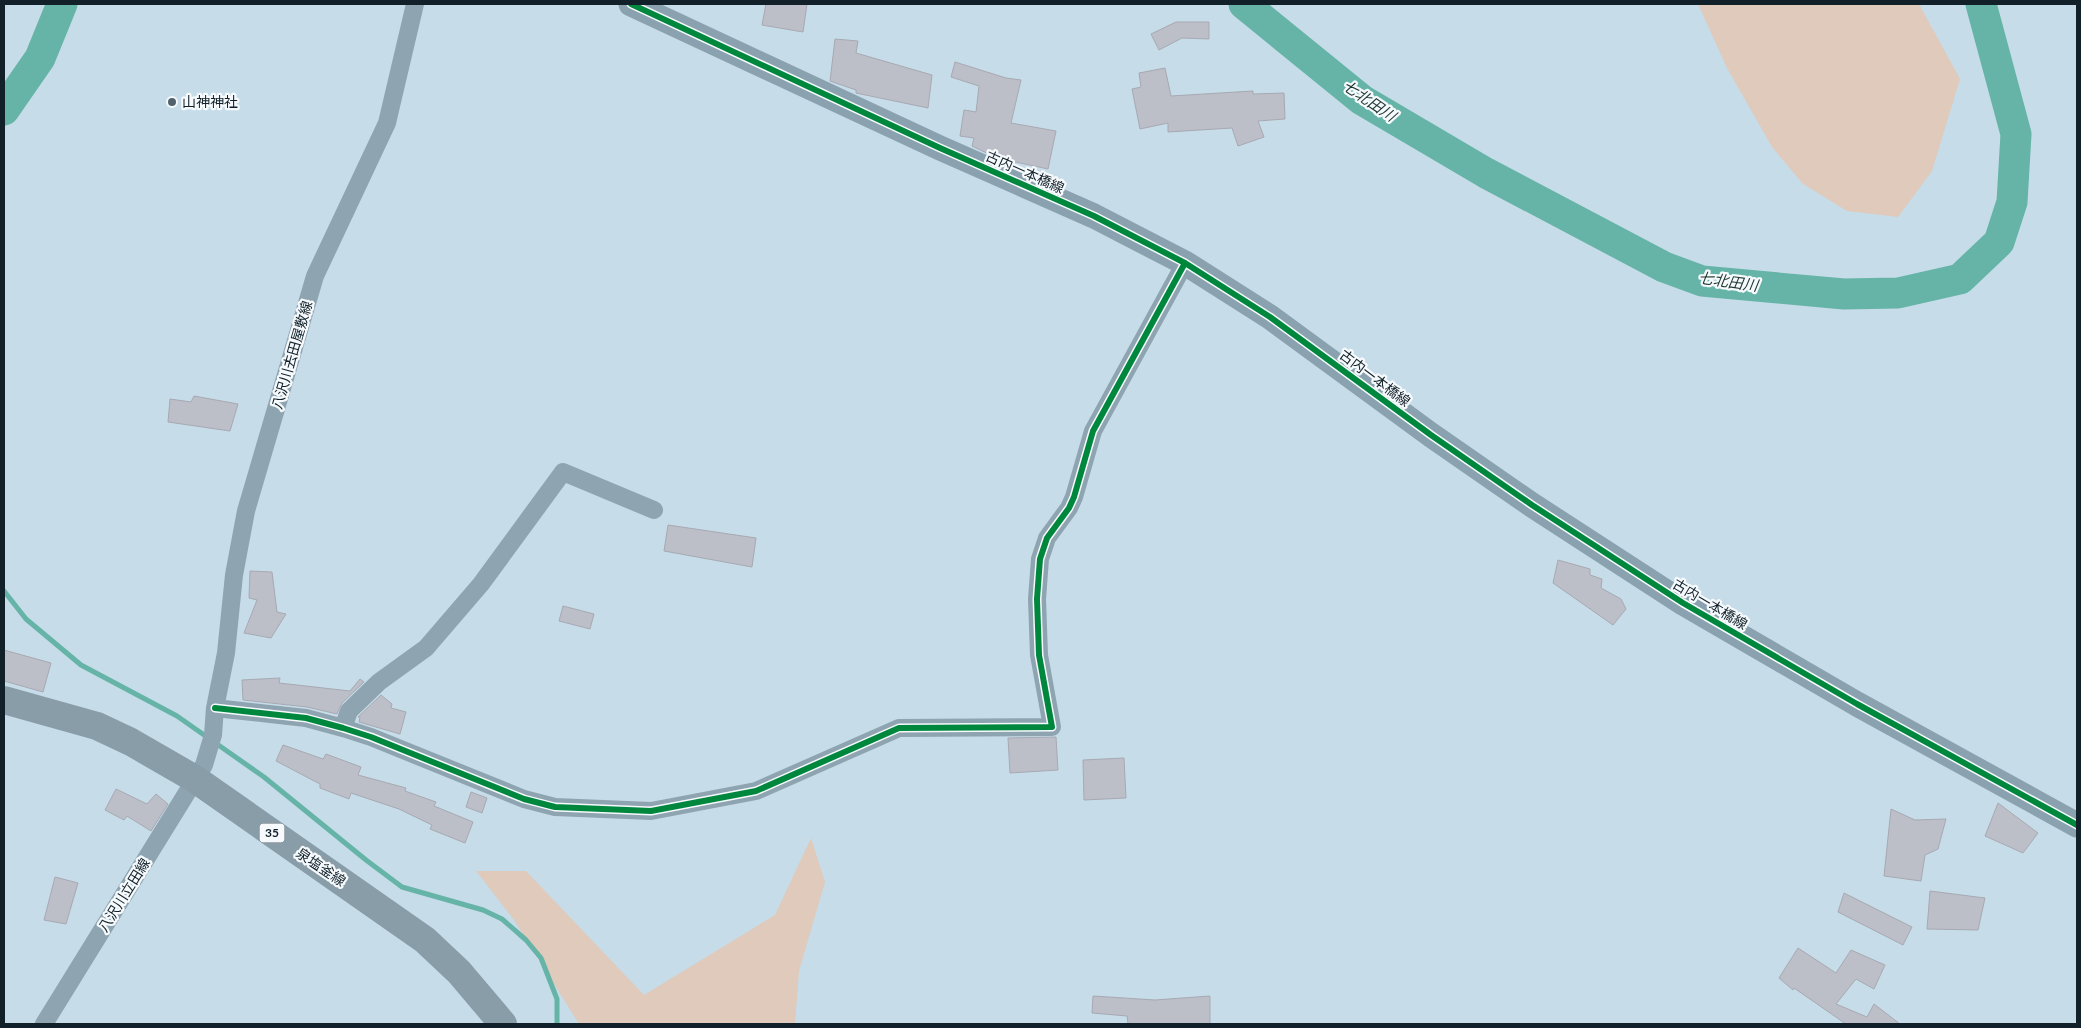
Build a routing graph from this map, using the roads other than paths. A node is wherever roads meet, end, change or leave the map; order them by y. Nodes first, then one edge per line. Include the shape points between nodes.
1 (416, 4) edge
2 (630, 4) edge
3 (1185, 263) junction
4 (654, 510) dead end
5 (4, 700) edge
6 (215, 714) junction
7 (343, 728) junction
8 (199, 772) junction
9 (2077, 825) edge
10 (498, 1022) edge
11 (44, 1024) edge

1 - 6 street, 八沢川去田屋敷線 via 387,123 315,276 246,511
2 - 3 street, 古内一本橋線 via 1094,216
3 - 7 street via 1090,438 1074,497 1047,538 1040,559 1037,599 1039,655 1052,727 899,728 756,791 651,811 555,808 524,799
3 - 9 street, 古内一本橋線 via 1270,317 1532,505 1683,603 1857,704
4 - 7 street via 563,472 481,584 426,648 379,682 348,711
5 - 8 main road, 泉塩釜線 / 35 via 97,726
6 - 7 street via 306,718
6 - 8 street, 八沢川去田屋敷線 via 209,751
8 - 10 main road, 泉塩釜線 / 35 via 425,940 459,972
8 - 11 street, 八沢川立田線

